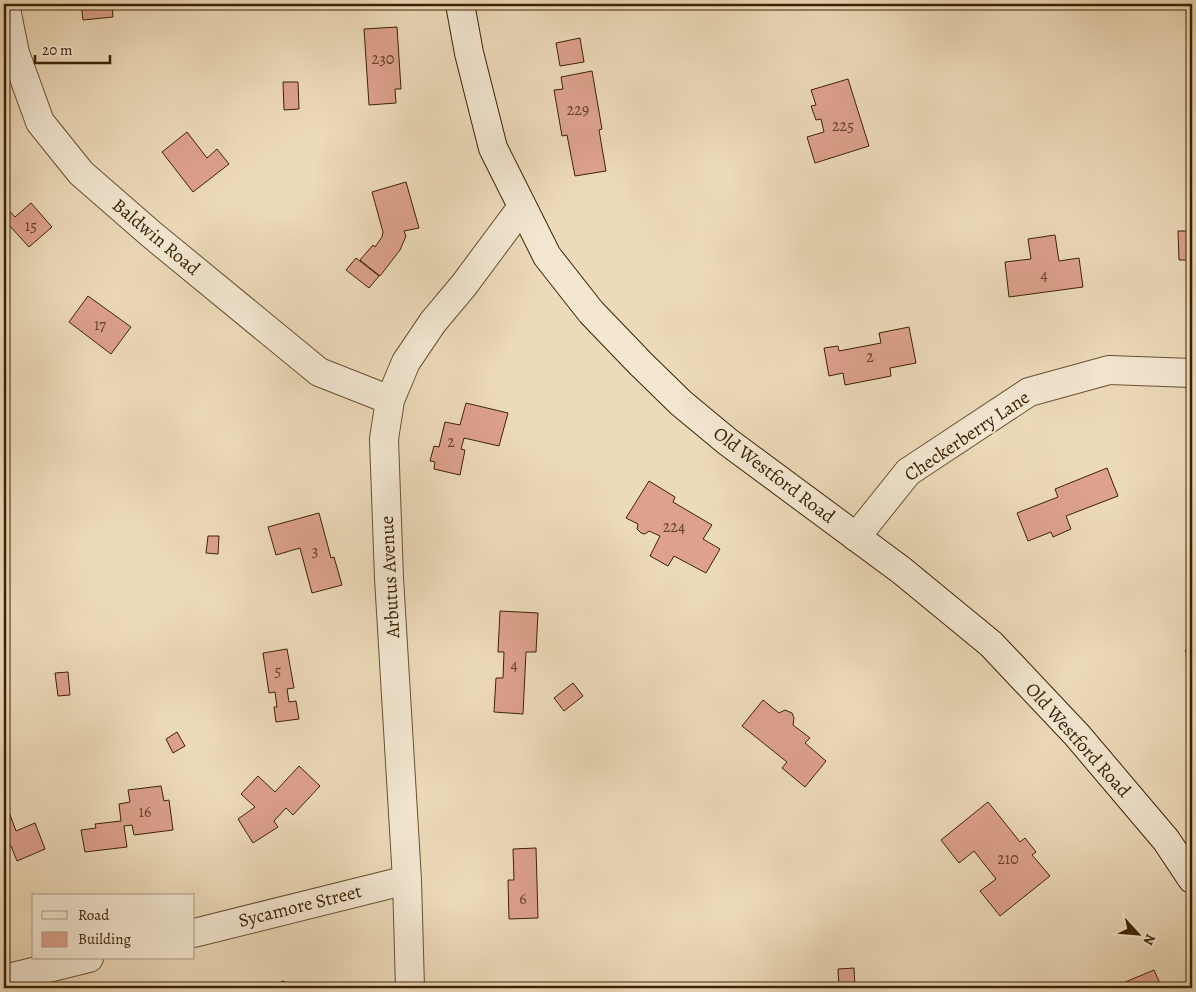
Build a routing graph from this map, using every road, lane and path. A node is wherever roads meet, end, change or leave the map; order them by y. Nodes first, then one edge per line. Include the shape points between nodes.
1 (5, 4) edge
2 (460, 4) edge
3 (522, 207) junction
4 (1192, 373) edge
5 (390, 400) junction
6 (856, 537) junction
7 (1192, 879) edge
8 (406, 880) junction
9 (195, 933) edge
10 (81, 960) edge
11 (4, 979) edge
12 (410, 988) edge

1 - 5 street, Baldwin Road via 15,53 40,122 81,173 319,372
2 - 3 street, Old Westford Road via 493,148
3 - 5 street, Arbutus Avenue via 433,322 406,362
3 - 6 street, Old Westford Road via 547,256 591,312 640,363 728,442
4 - 6 street, Checkerberry Lane via 1109,370 1029,392 908,472
5 - 8 street, Arbutus Avenue via 384,439 388,568
6 - 7 street, Old Westford Road via 991,644 1077,735 1166,840
8 - 9 street, Sycamore Street
8 - 12 street, Arbutus Avenue
10 - 11 street

